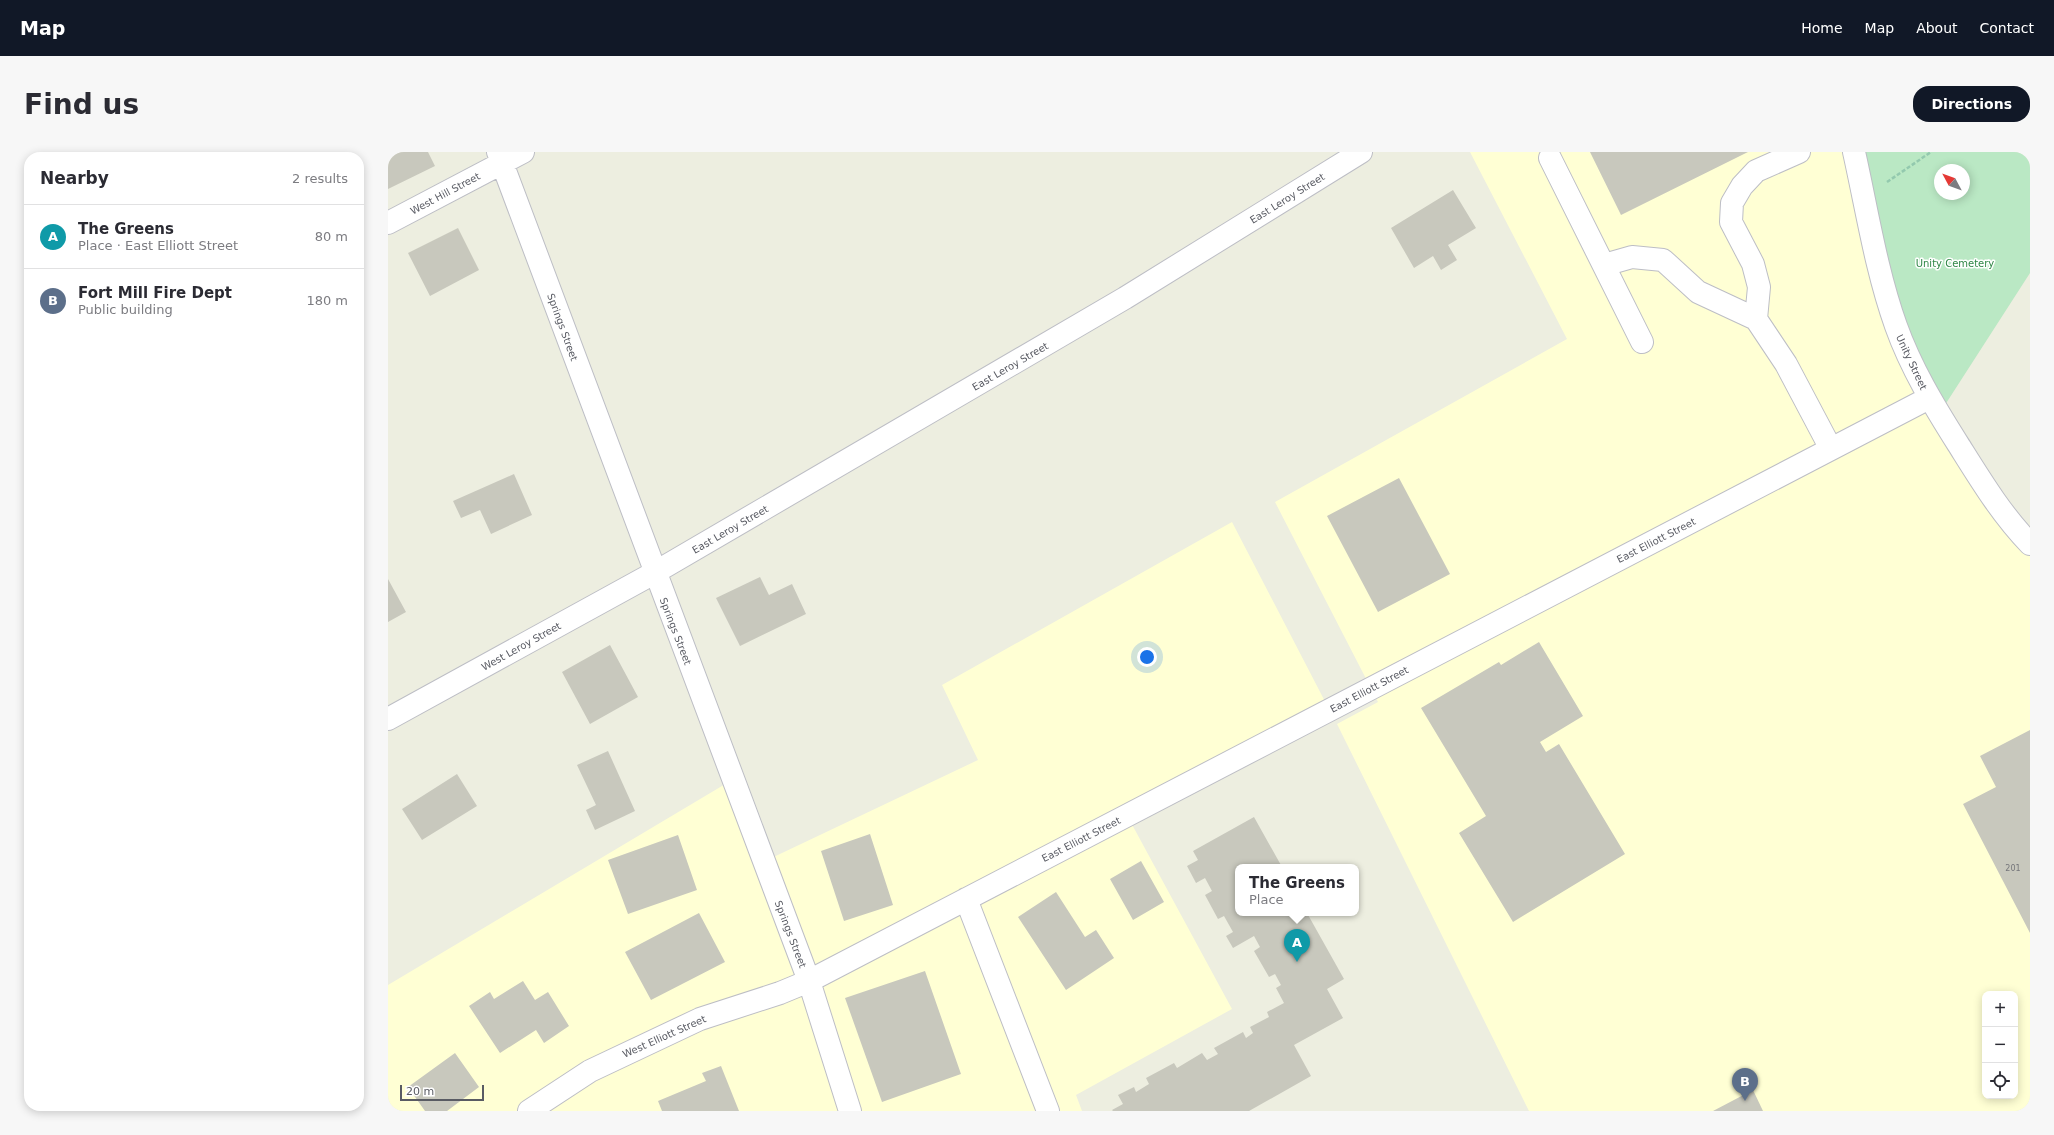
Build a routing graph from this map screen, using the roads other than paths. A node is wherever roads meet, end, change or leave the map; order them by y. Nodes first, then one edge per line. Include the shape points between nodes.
1 (523, 152) edge
2 (1361, 152) edge
3 (1800, 152) edge
4 (1854, 152) edge
5 (500, 157) edge
6 (1550, 158) dead end
7 (388, 223) edge
8 (1604, 265) junction
9 (1756, 319) junction
10 (1642, 342) dead end
11 (1929, 398) junction
12 (1831, 449) junction
13 (2030, 544) edge
14 (654, 573) junction
15 (388, 719) edge
16 (966, 899) junction
17 (809, 981) junction
18 (529, 1111) edge
19 (850, 1111) edge
20 (1048, 1111) edge

1 - 5 street, West Hill Street
2 - 14 street, East Leroy Street via 1125,298
3 - 9 street via 1756,171 1742,186 1732,203 1731,222 1753,264 1759,288
4 - 11 street, Unity Street via 1885,291 1896,326
5 - 7 street, West Hill Street
5 - 14 street, Springs Street
6 - 8 street
8 - 9 street via 1632,257 1663,260 1698,292
8 - 10 street
9 - 12 street via 1786,364
11 - 12 street, East Elliott Street
11 - 13 street, Unity Street via 1991,497
12 - 16 street, East Elliott Street
14 - 15 street, West Leroy Street
14 - 17 street, Springs Street
16 - 17 street, East Elliott Street
16 - 20 street
17 - 18 street, West Elliott Street via 693,1022 590,1071
17 - 19 street, Springs Street

